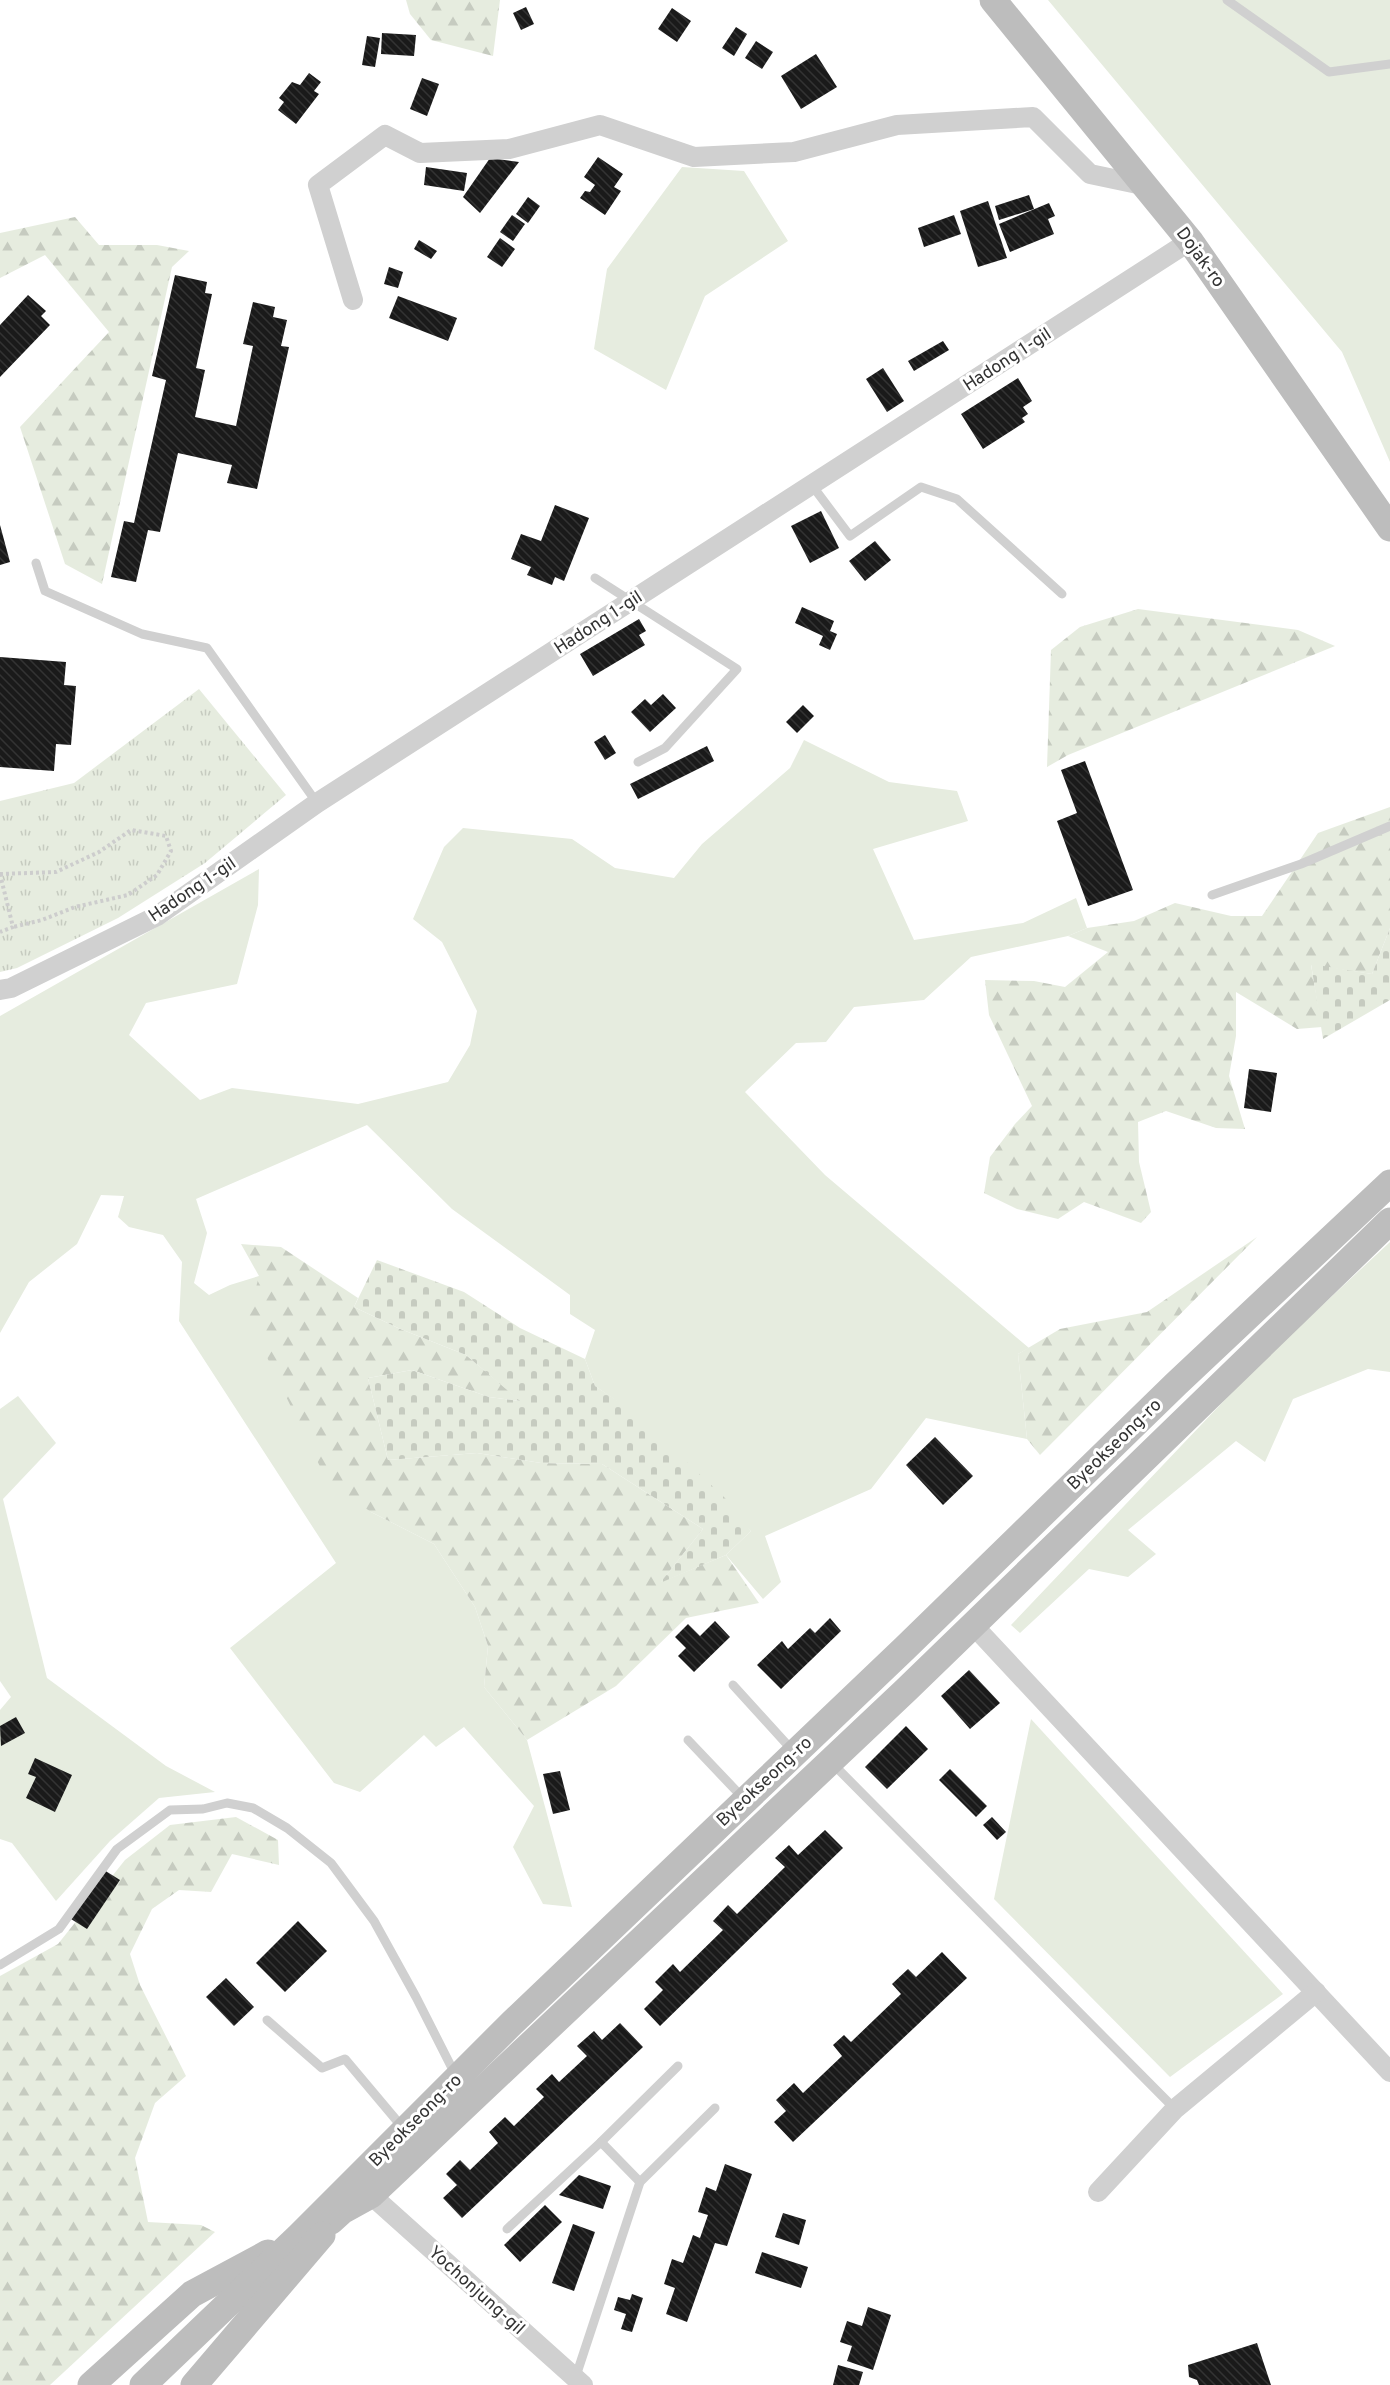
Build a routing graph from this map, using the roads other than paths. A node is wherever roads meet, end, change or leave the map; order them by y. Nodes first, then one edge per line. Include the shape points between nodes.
1 (993, 0) edge
2 (1227, 0) edge
3 (1390, 64) edge
4 (1147, 186) junction
5 (1190, 241) junction
6 (352, 300) dead end
7 (811, 484) junction
8 (1390, 528) edge
9 (36, 563) dead end
10 (595, 578) dead end
11 (1062, 594) dead end
12 (631, 600) junction
13 (638, 762) dead end
14 (316, 803) junction
15 (1390, 826) edge
16 (1212, 895) dead end
17 (0, 990) edge
18 (1390, 1183) edge
19 (1390, 1221) edge
20 (973, 1625) junction
21 (733, 1685) dead end
22 (688, 1740) dead end
23 (794, 1752) junction
24 (830, 1761) junction
25 (744, 1799) junction
26 (0, 1965) edge
27 (1316, 1992) junction
28 (267, 2020) dead end
29 (678, 2066) dead end
30 (1390, 2072) edge
31 (457, 2078) junction
32 (716, 2108) dead end
33 (1175, 2109) junction
34 (405, 2130) junction
35 (601, 2142) junction
36 (640, 2182) junction
37 (1098, 2192) dead end
38 (371, 2195) junction
39 (342, 2211) junction
40 (507, 2229) dead end
41 (298, 2237) junction
42 (579, 2382) edge
43 (91, 2385) edge
44 (143, 2385) edge
45 (158, 2385) edge
46 (194, 2385) edge

1 - 4 main road, Dojak-ro
2 - 3 lane via 1329,72
4 - 5 main road, Dojak-ro
4 - 6 street via 1090,174 1032,117 897,125 794,152 694,157 600,125 509,149 420,153 385,135 318,185
5 - 7 street, Hadong 1-gil
5 - 8 main road, Dojak-ro
7 - 11 lane via 850,536 921,487 957,499
7 - 12 street, Hadong 1-gil
9 - 14 lane via 45,591 142,634 207,648
10 - 12 lane
12 - 13 lane via 737,669 665,748
12 - 14 street, Hadong 1-gil
14 - 17 street, Hadong 1-gil via 157,915
15 - 16 lane
18 - 23 main road, Byeokseong-ro
19 - 20 main road, Byeokseong-ro
20 - 24 main road, Byeokseong-ro
20 - 27 street
21 - 23 lane
22 - 25 lane
23 - 25 main road, Byeokseong-ro
24 - 33 lane
24 - 38 main road, Byeokseong-ro
25 - 31 main road, Byeokseong-ro
26 - 31 lane via 60,1929 117,1849 170,1810 203,1809 227,1803 253,1808 287,1828 331,1863 374,1921
27 - 30 street
27 - 33 street
28 - 34 lane via 321,2068 345,2059
29 - 35 lane
31 - 34 main road, Byeokseong-ro
32 - 36 lane
33 - 37 street
34 - 41 main road, Byeokseong-ro
35 - 36 lane
35 - 40 lane
36 - 42 lane
38 - 39 main road, Byeokseong-ro
38 - 42 street, Yochonjung-gil
39 - 45 main road, Byeokseong-ro
39 - 46 main road
41 - 43 main road via 192,2294
41 - 44 main road, Byeokseong-ro

